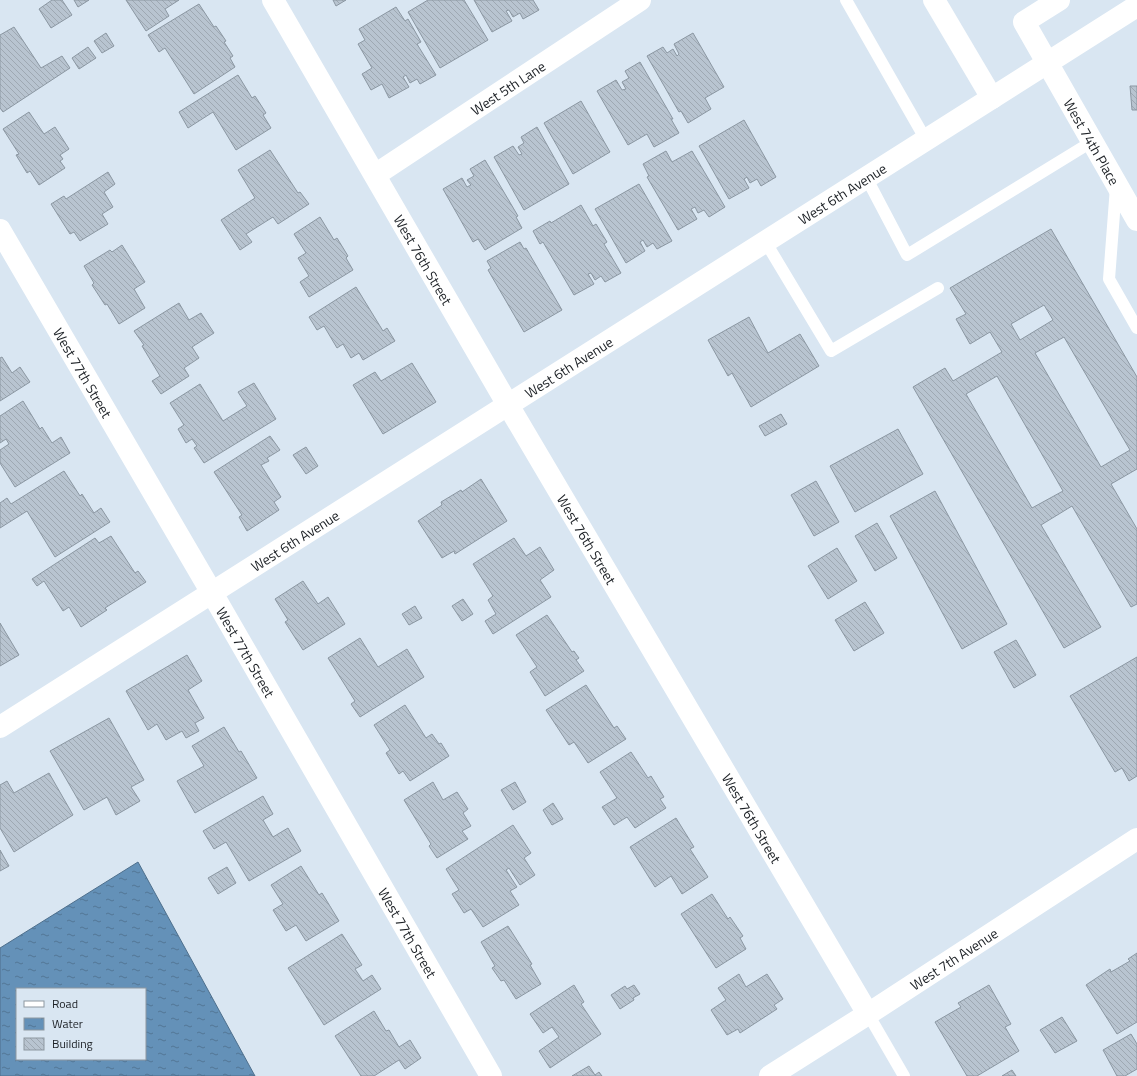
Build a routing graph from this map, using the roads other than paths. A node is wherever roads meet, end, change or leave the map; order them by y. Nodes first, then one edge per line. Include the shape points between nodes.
1 (273, 0) edge
2 (640, 0) edge
3 (846, 0) edge
4 (934, 0) edge
5 (1059, 0) edge
6 (1137, 6) edge
7 (1048, 62) junction
8 (992, 98) junction
9 (926, 140) junction
10 (1092, 141) junction
11 (375, 176) junction
12 (866, 177) junction
13 (1116, 184) junction
14 (1137, 220) edge
15 (0, 230) edge
16 (764, 241) junction
17 (938, 288) dead end
18 (1137, 328) edge
19 (508, 405) junction
20 (212, 593) junction
21 (0, 727) edge
22 (1137, 839) edge
23 (868, 1014) junction
24 (491, 1076) edge
25 (770, 1076) edge
26 (904, 1076) edge

1 - 11 street, West 76th Street
2 - 11 street, West 5th Lane
3 - 9 lane
4 - 8 street
5 - 7 street, West 74th Place via 1024,22
6 - 7 street, West 6th Avenue
7 - 8 street, West 6th Avenue
7 - 10 street, West 74th Place
8 - 9 street, West 6th Avenue
9 - 12 street, West 6th Avenue
10 - 12 lane via 907,255
10 - 13 street, West 74th Place
11 - 19 street, West 76th Street
12 - 16 street, West 6th Avenue
13 - 14 street, West 74th Place
13 - 18 lane via 1109,279
15 - 20 street, West 77th Street
16 - 17 lane via 831,351
16 - 19 street, West 6th Avenue
19 - 20 street, West 6th Avenue
19 - 23 street, West 76th Street
20 - 21 street, West 6th Avenue
20 - 24 street, West 77th Street
22 - 23 street, West 7th Avenue
23 - 25 street, West 7th Avenue
23 - 26 lane, West 76th Street

